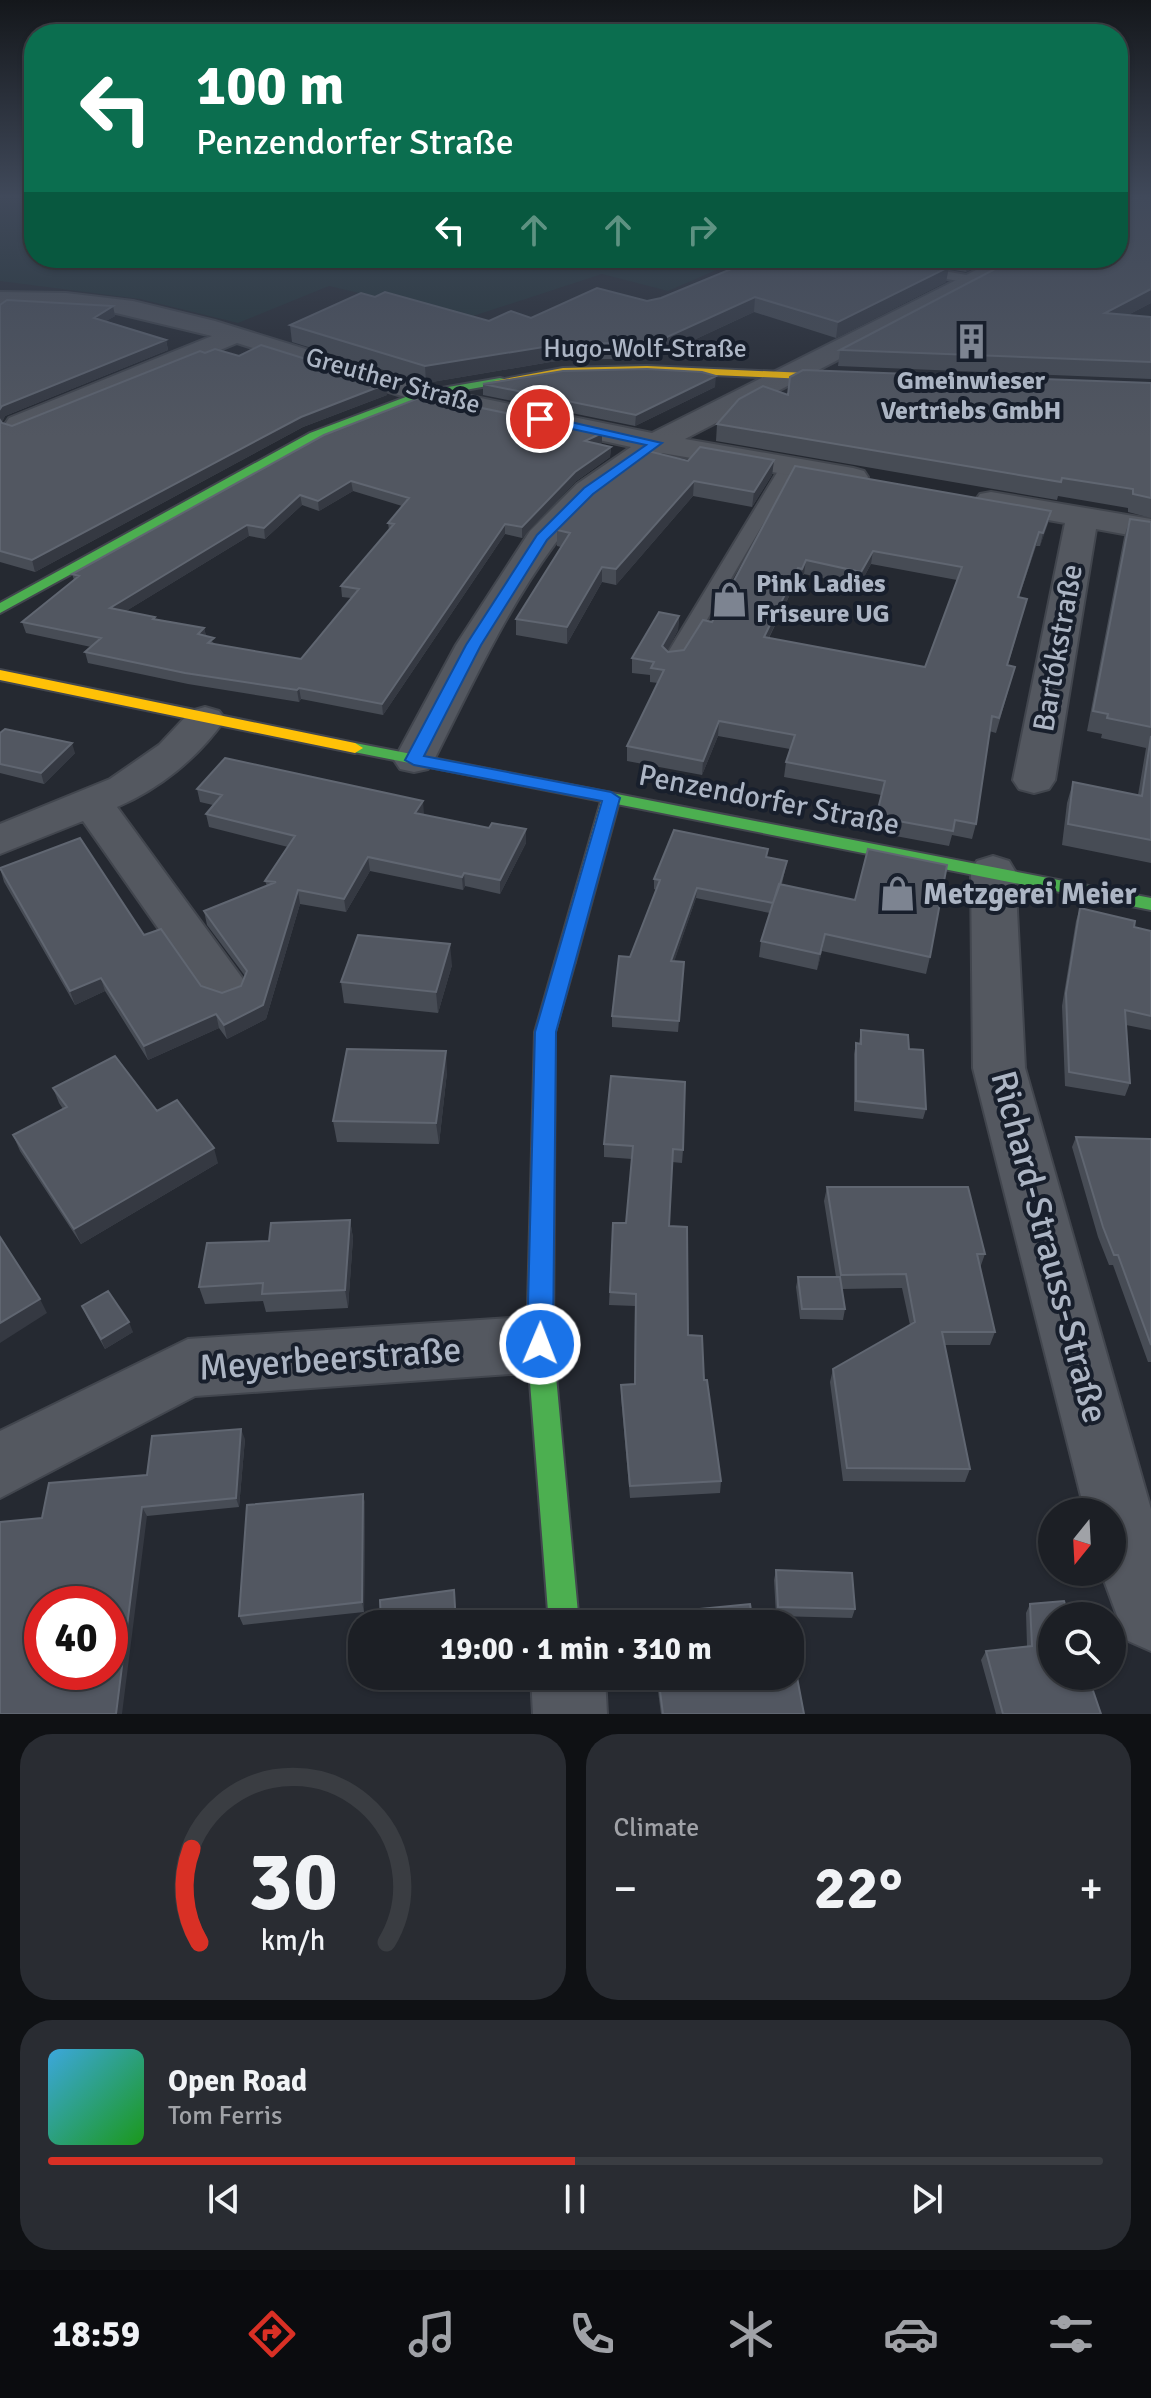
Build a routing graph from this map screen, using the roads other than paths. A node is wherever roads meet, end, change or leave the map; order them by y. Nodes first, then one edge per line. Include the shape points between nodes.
1 (955, 277) edge
2 (977, 277) edge
3 (972, 280) junction
4 (0, 299) edge
5 (235, 335) junction
6 (791, 376) junction
7 (869, 379) edge
8 (423, 394) junction
9 (16, 425) edge
10 (656, 443) junction
11 (789, 466) junction
12 (881, 482) edge
13 (959, 495) edge
14 (1082, 517) junction
15 (1151, 529) edge
16 (0, 609) edge
17 (674, 659) edge
18 (0, 675) edge
19 (205, 719) junction
20 (414, 760) junction
21 (1034, 780) dead end
22 (611, 798) junction
23 (91, 802) junction
24 (0, 840) edge
25 (993, 871) junction
26 (1151, 904) edge
27 (224, 986) dead end
28 (540, 1344) junction
29 (0, 1466) edge
30 (563, 1610) edge
31 (1151, 1615) edge
32 (569, 1690) edge
33 (570, 1714) edge

1 - 3 lane
2 - 3 street
3 - 6 street
4 - 5 street, Greuther Straße via 110,304
5 - 8 street, Greuther Straße
5 - 9 street
6 - 7 street, Hugo-Wolf-Straße
6 - 8 street, Hugo-Wolf-Straße via 563,371
6 - 10 street
8 - 10 street, Greuther Straße
8 - 16 street, Hugo-Wolf-Straße via 314,436
10 - 11 street, Greuther Straße
10 - 20 street via 588,491 542,538 474,645
11 - 12 street, Greuther Straße
11 - 17 lane
13 - 14 street
14 - 15 street
14 - 21 street, Bartókstraße
18 - 19 street, Penzendorfer Straße
19 - 20 street, Penzendorfer Straße
19 - 23 street via 173,754 125,788
20 - 22 street, Penzendorfer Straße
22 - 25 street, Penzendorfer Straße
22 - 28 street via 545,1032
23 - 24 street
23 - 27 street
25 - 26 street, Penzendorfer Straße
25 - 31 street, Richard-Strauss-Straße via 999,1068 1129,1552
28 - 29 street, Meyerbeerstraße via 188,1368
28 - 30 street
32 - 33 street

